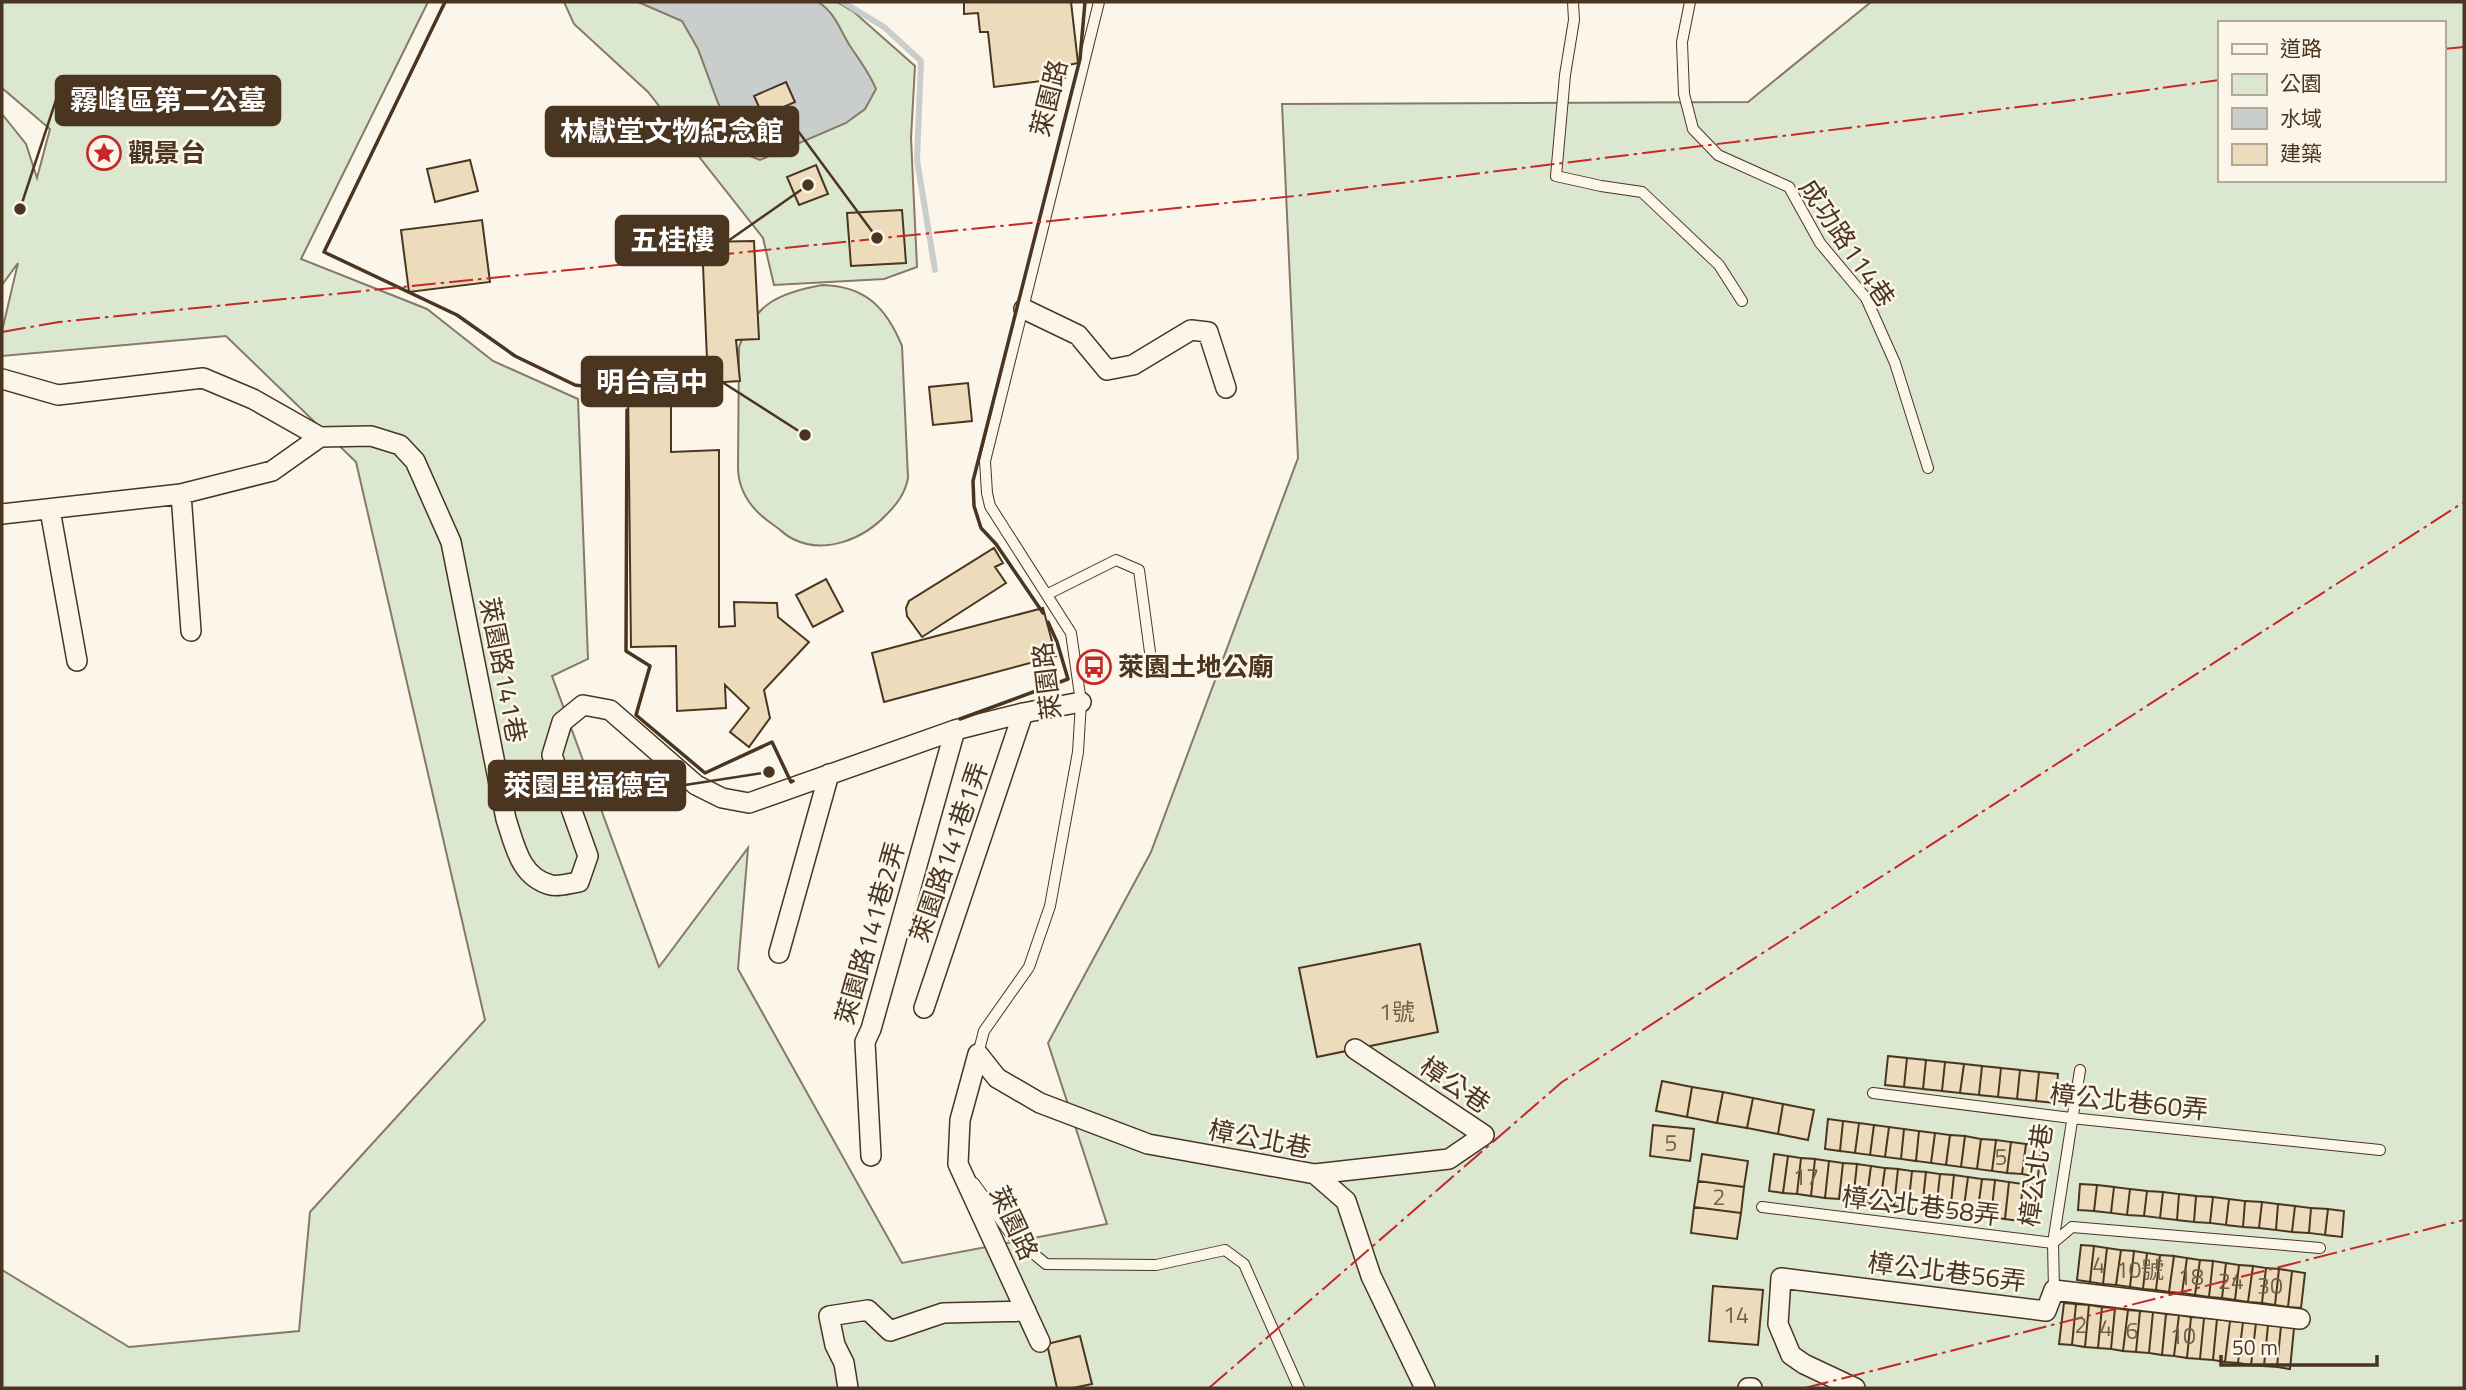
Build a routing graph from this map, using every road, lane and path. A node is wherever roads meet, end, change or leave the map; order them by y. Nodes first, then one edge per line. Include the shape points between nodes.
1 (1099, 2) edge
2 (1573, 2) edge
3 (1690, 2) edge
4 (1742, 301) dead end
5 (1024, 309) junction
6 (2, 379) edge
7 (1226, 388) dead end
8 (320, 437) junction
9 (1928, 468) dead end
10 (181, 494) junction
11 (50, 510) junction
12 (2, 514) edge
13 (1048, 594) junction
14 (191, 631) dead end
15 (77, 661) dead end
16 (1152, 667) dead end
17 (1081, 702) junction
18 (1023, 713) junction
19 (955, 730) junction
20 (829, 774) junction
21 (779, 953) dead end
22 (924, 1008) dead end
23 (1355, 1049) dead end
24 (978, 1054) junction
25 (2080, 1070) dead end
26 (1873, 1093) dead end
27 (2071, 1118) junction
28 (2380, 1150) dead end
29 (871, 1156) dead end
30 (958, 1164) junction
31 (1315, 1174) junction
32 (1762, 1207) dead end
33 (2053, 1243) junction
34 (2320, 1248) dead end
35 (2054, 1290) junction
36 (1026, 1311) junction
37 (2300, 1319) dead end
38 (1040, 1342) dead end
39 (848, 1388) edge
40 (1299, 1388) edge
41 (1425, 1388) edge
42 (1855, 1388) edge

1 - 5 lane, 萊園路
2 - 4 lane via 1556,176 1642,192 1719,265
3 - 9 lane, 成功路114巷 via 1682,42 1684,94 1693,130 1718,155 1790,187 1820,243 1866,298 1895,363
5 - 7 street via 1078,335 1107,370 1133,365 1191,330 1208,332
5 - 13 lane, 萊園路 via 985,461 987,493 990,506
6 - 8 street via 58,395 203,378 253,398
8 - 10 street via 272,471
8 - 20 street, 萊園路141巷 via 371,436 400,445 415,461 451,542 506,820 517,855 530,875 553,886 579,881 587,856 552,755 562,722 583,705 610,710 696,786 722,798 749,803
10 - 11 street
10 - 14 street
11 - 12 street
11 - 15 street
13 - 16 lane via 1116,560 1139,570
13 - 17 lane, 萊園路 via 1071,633
17 - 18 street, 萊園路141巷
17 - 24 lane, 萊園路 via 1078,752 1050,906 1029,967 984,1031
18 - 19 street, 萊園路141巷
18 - 22 street, 萊園路141巷1弄
19 - 20 street, 萊園路141巷
19 - 29 street, 萊園路141巷2弄 via 865,1042
20 - 21 street
23 - 31 street, 樟公巷 via 1484,1135 1449,1159
24 - 30 street, 萊園路 via 960,1120
24 - 31 street, 樟公北巷 via 997,1078 1040,1103 1148,1144
25 - 27 lane, 樟公北巷
26 - 27 lane, 樟公北巷60弄
27 - 28 lane, 樟公北巷60弄
27 - 33 lane, 樟公北巷
30 - 36 street, 萊園路
30 - 40 lane via 1012,1236 1046,1264 1156,1265 1225,1250 1244,1264
31 - 41 street, 樟公北巷 via 1346,1200 1370,1276
32 - 33 lane, 樟公北巷58弄
33 - 34 lane via 2073,1227
33 - 35 lane, 樟公北巷
35 - 37 street, 樟公北巷56弄
35 - 42 street, 樟公北巷56弄 via 2046,1311 1782,1278 1778,1324 1791,1355
36 - 38 street, 萊園路
36 - 39 street via 943,1313 890,1331 868,1310 829,1316

